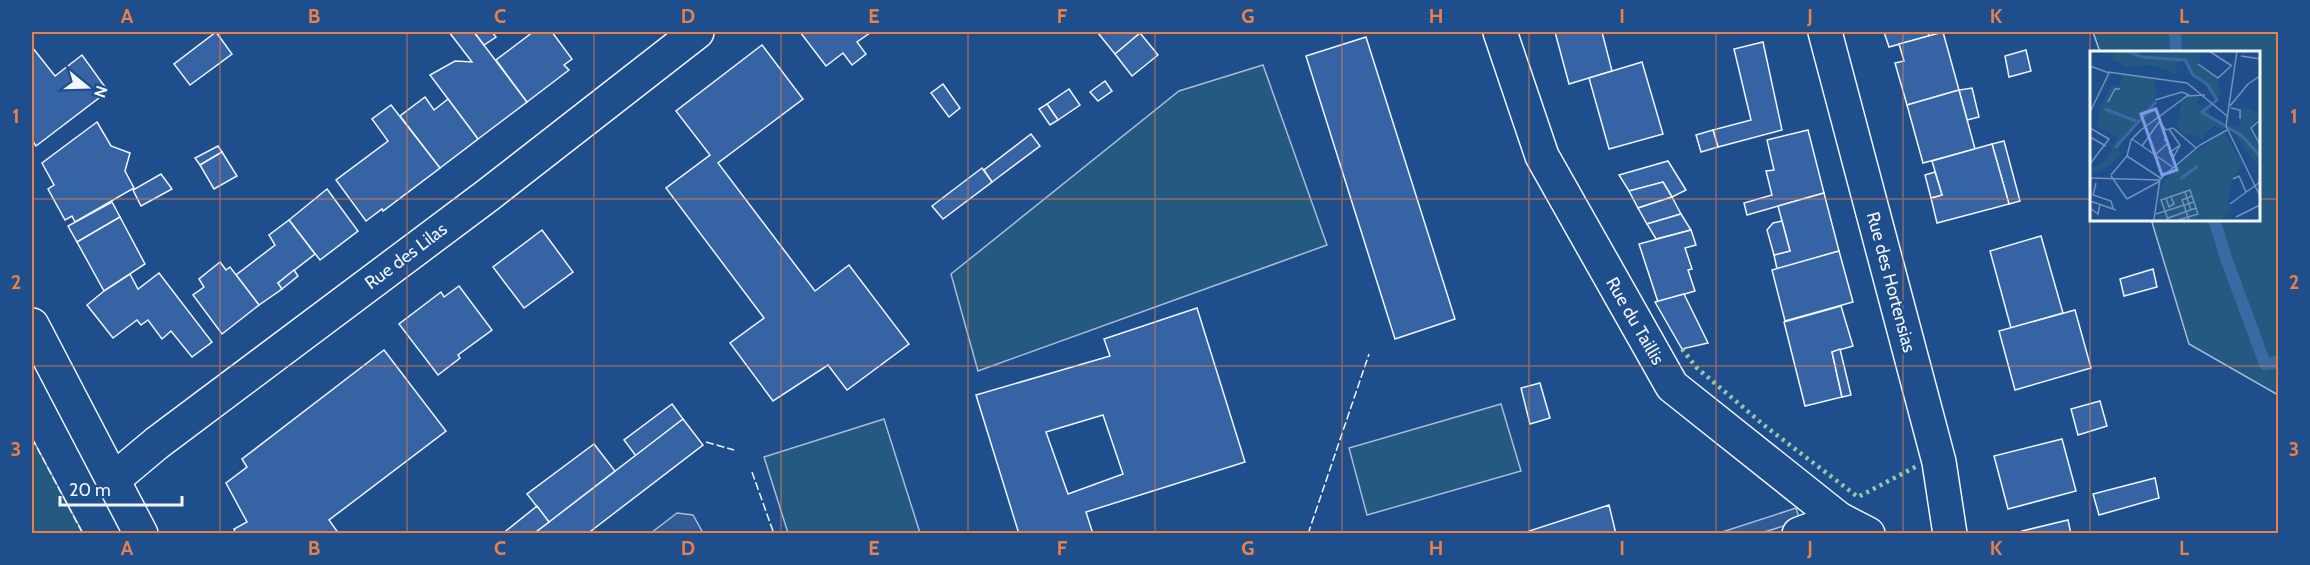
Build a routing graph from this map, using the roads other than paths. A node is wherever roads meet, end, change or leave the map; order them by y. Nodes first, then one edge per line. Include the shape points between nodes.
1 (698, 32) edge
2 (1500, 32) edge
3 (1825, 32) edge
4 (32, 325) edge
5 (114, 479) junction
6 (1839, 519) junction
7 (141, 534) edge
8 (1799, 534) edge
9 (1868, 534) edge
10 (1950, 534) edge

1 - 5 street, Rue des Lilas via 479,202 157,442
2 - 6 street, Rue du Taillis via 1542,156 1672,386
3 - 10 street, Rue des Hortensias via 1939,462
4 - 5 street
5 - 7 street
6 - 8 street
6 - 9 street, Rue du Taillis

